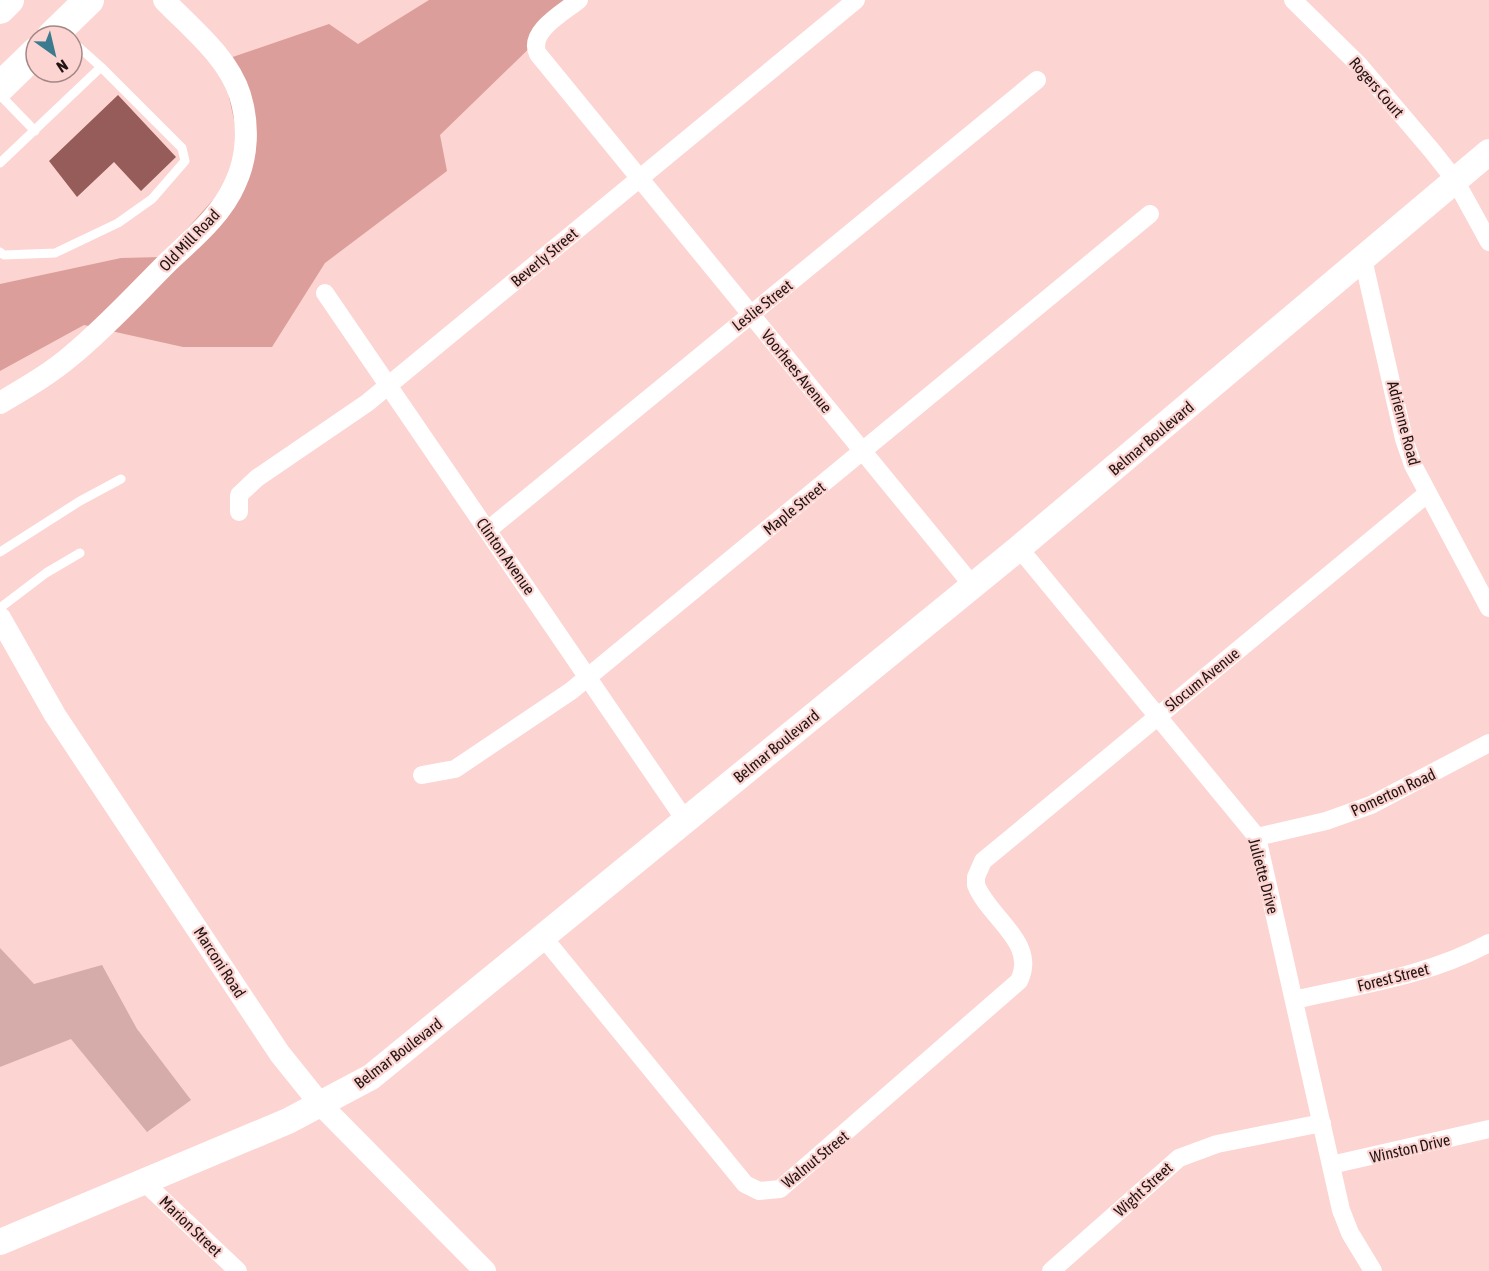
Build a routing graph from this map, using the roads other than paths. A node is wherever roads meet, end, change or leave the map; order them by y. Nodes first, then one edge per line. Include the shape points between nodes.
1 (9, 0) edge
2 (88, 0) edge
3 (164, 0) edge
4 (579, 0) edge
5 (856, 0) edge
6 (1293, 0) edge
7 (0, 9) edge
8 (71, 24) edge
9 (84, 53) edge
10 (24, 64) edge
11 (101, 67) junction
12 (1037, 80) dead end
13 (0, 87) edge
14 (0, 95) edge
15 (35, 131) junction
16 (1489, 152) edge
17 (0, 163) edge
18 (639, 179) junction
19 (1455, 180) junction
20 (1150, 214) dead end
21 (1489, 242) edge
22 (0, 252) edge
23 (1363, 259) junction
24 (325, 293) dead end
25 (751, 315) junction
26 (388, 386) junction
27 (0, 403) edge
28 (862, 452) junction
29 (121, 479) dead end
30 (1428, 493) junction
31 (239, 512) dead end
32 (488, 530) junction
33 (1019, 548) junction
34 (0, 552) edge
35 (80, 553) dead end
36 (973, 586) junction
37 (0, 608) edge
38 (1489, 608) edge
39 (0, 618) edge
40 (587, 678) junction
41 (1157, 716) junction
42 (1489, 743) edge
43 (422, 775) dead end
44 (685, 820) junction
45 (1257, 837) junction
46 (978, 867) joint
47 (543, 937) junction
48 (1489, 943) edge
49 (1294, 1000) junction
50 (321, 1105) junction
51 (1322, 1123) junction
52 (1489, 1129) edge
53 (1331, 1165) junction
54 (144, 1182) junction
55 (0, 1242) edge
56 (238, 1271) edge
57 (485, 1271) edge
58 (1051, 1271) edge
59 (1373, 1271) edge

1 - 7 highway
2 - 8 highway
3 - 27 street, Old Mill Road via 215,53 240,95 246,131 236,184 214,217 72,355
4 - 18 street, Voorhees Avenue via 543,30 535,43 538,54
5 - 18 street, Beverly Street
6 - 19 street, Rogers Court via 1360,66
9 - 11 lane
10 - 13 highway
11 - 15 lane
11 - 22 lane via 182,148 185,161 152,199 118,223 55,252
12 - 25 street, Leslie Street
14 - 15 lane
15 - 17 lane
16 - 19 main road, Belmar Boulevard
18 - 25 street, Voorhees Avenue
18 - 26 street, Beverly Street
19 - 21 street, Rogers Court
19 - 23 main road, Belmar Boulevard
20 - 28 street, Maple Street
23 - 30 street, Adrienne Road via 1404,439
23 - 33 main road, Belmar Boulevard
24 - 26 street, Clinton Avenue
25 - 28 street, Voorhees Avenue
25 - 32 street, Leslie Street
26 - 31 street, Beverly Street via 257,478 239,495
26 - 32 street, Clinton Avenue
28 - 36 street, Voorhees Avenue
28 - 40 street, Maple Street
29 - 34 lane
30 - 38 street, Adrienne Road
30 - 41 street, Slocum Avenue
32 - 40 street, Clinton Avenue
33 - 36 main road, Belmar Boulevard
33 - 41 street, Juliette Drive
35 - 37 lane
36 - 44 main road, Belmar Boulevard
39 - 50 street, Marconi Road via 78,750 280,1054
40 - 43 street, Maple Street via 455,769
40 - 44 street, Clinton Avenue
41 - 45 street, Juliette Drive
41 - 46 street, Slocum Avenue
42 - 45 street, Pomerton Road via 1371,805
44 - 47 main road, Belmar Boulevard
45 - 49 street, Juliette Drive
46 - 47 street, Walnut Street via 979,893 1020,947 1024,966 1018,981 789,1184 770,1192 745,1184
47 - 50 main road, Belmar Boulevard via 387,1065
48 - 49 street, Forest Street via 1418,973
49 - 51 street, Juliette Drive
50 - 54 main road, Belmar Boulevard
50 - 57 street, Marconi Road
51 - 53 street, Juliette Drive
51 - 58 street, Wight Street via 1218,1144 1179,1158
52 - 53 street, Winston Drive
53 - 59 street, Juliette Drive via 1346,1223
54 - 55 main road, Belmar Boulevard
54 - 56 street, Marion Street

